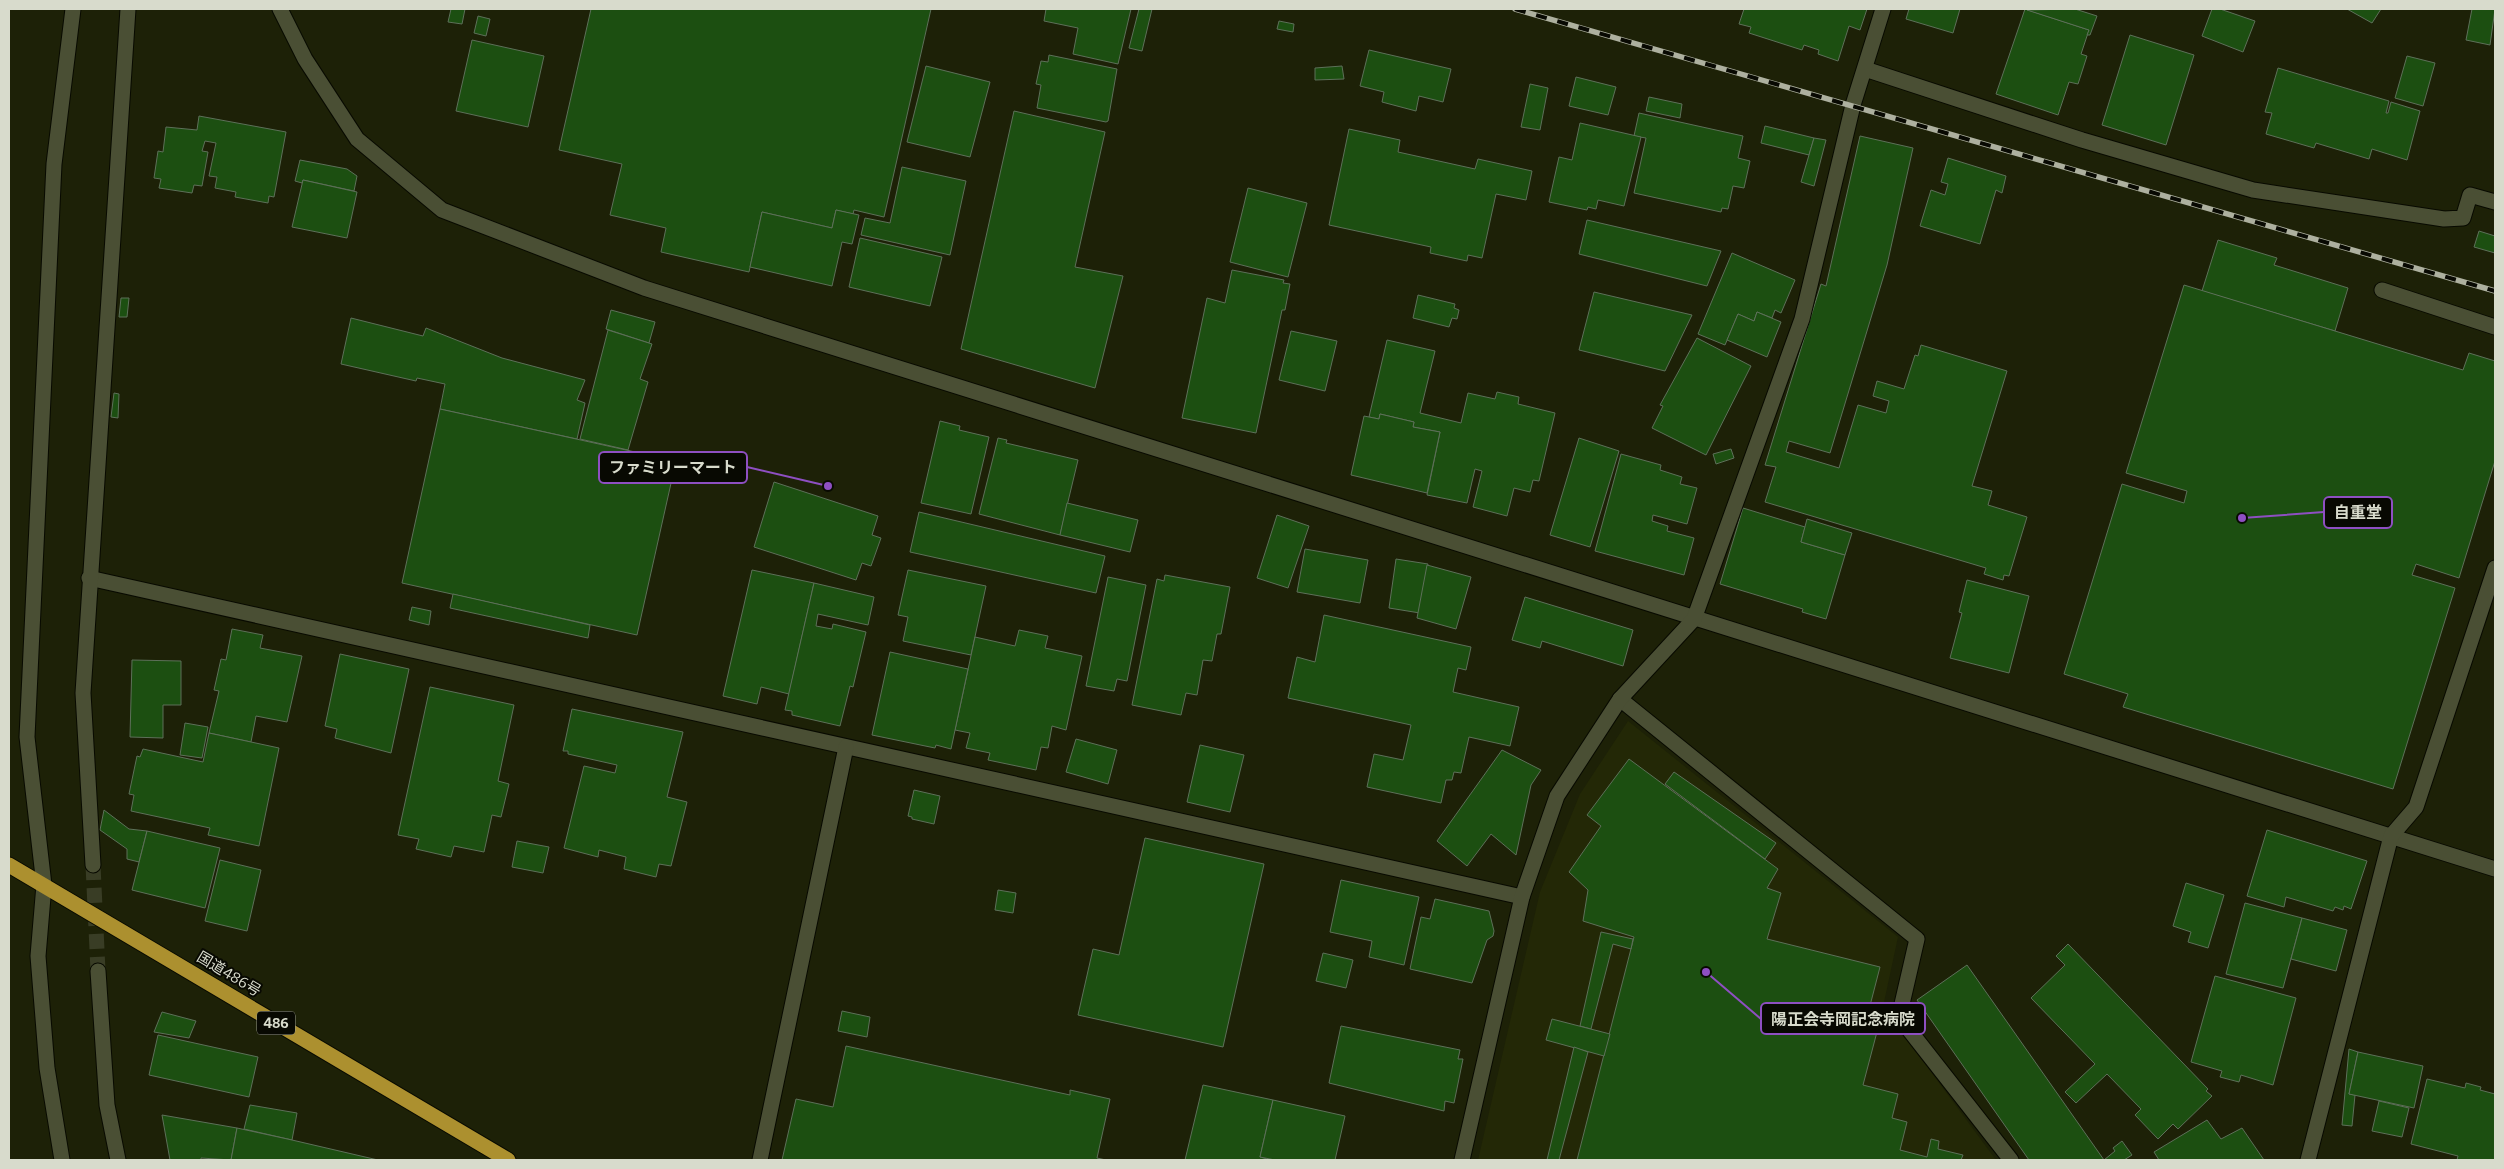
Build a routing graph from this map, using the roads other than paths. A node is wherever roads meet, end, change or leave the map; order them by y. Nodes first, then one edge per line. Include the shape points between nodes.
1 (73, 9) edge
2 (128, 9) edge
3 (280, 9) edge
4 (1883, 9) edge
5 (1865, 69) junction
6 (2495, 202) edge
7 (2382, 290) dead end
8 (2495, 327) edge
9 (2495, 568) edge
10 (89, 578) junction
11 (1694, 619) junction
12 (1620, 699) junction
13 (846, 747) junction
14 (2391, 836) junction
15 (9, 865) edge
16 (93, 865) tunnel mouth
17 (2495, 869) edge
18 (44, 885) junction
19 (1522, 897) junction
20 (98, 971) tunnel mouth
21 (62, 1160) edge
22 (118, 1160) edge
23 (508, 1160) edge
24 (760, 1160) edge
25 (1462, 1160) edge
26 (2011, 1160) edge
27 (2308, 1160) edge

1 - 18 street via 54,164 26,737
2 - 10 street
3 - 11 street via 305,59 357,138 442,210 644,288
4 - 5 street
5 - 6 street via 2082,140 2253,190 2444,219 2463,218 2470,195
5 - 11 street via 1853,105 1802,320
7 - 8 street
9 - 14 street via 2416,807
10 - 13 street
10 - 16 street via 83,693
11 - 12 street
11 - 14 street
12 - 19 street via 1556,796
12 - 26 street via 1917,939 1899,1016
13 - 19 street
13 - 24 street
14 - 17 street
14 - 27 street
15 - 18 highway, 国道486号 / 486
18 - 21 street via 38,956 47,1068
18 - 23 highway, 国道486号 / 486
19 - 25 street
20 - 22 street via 107,1105

